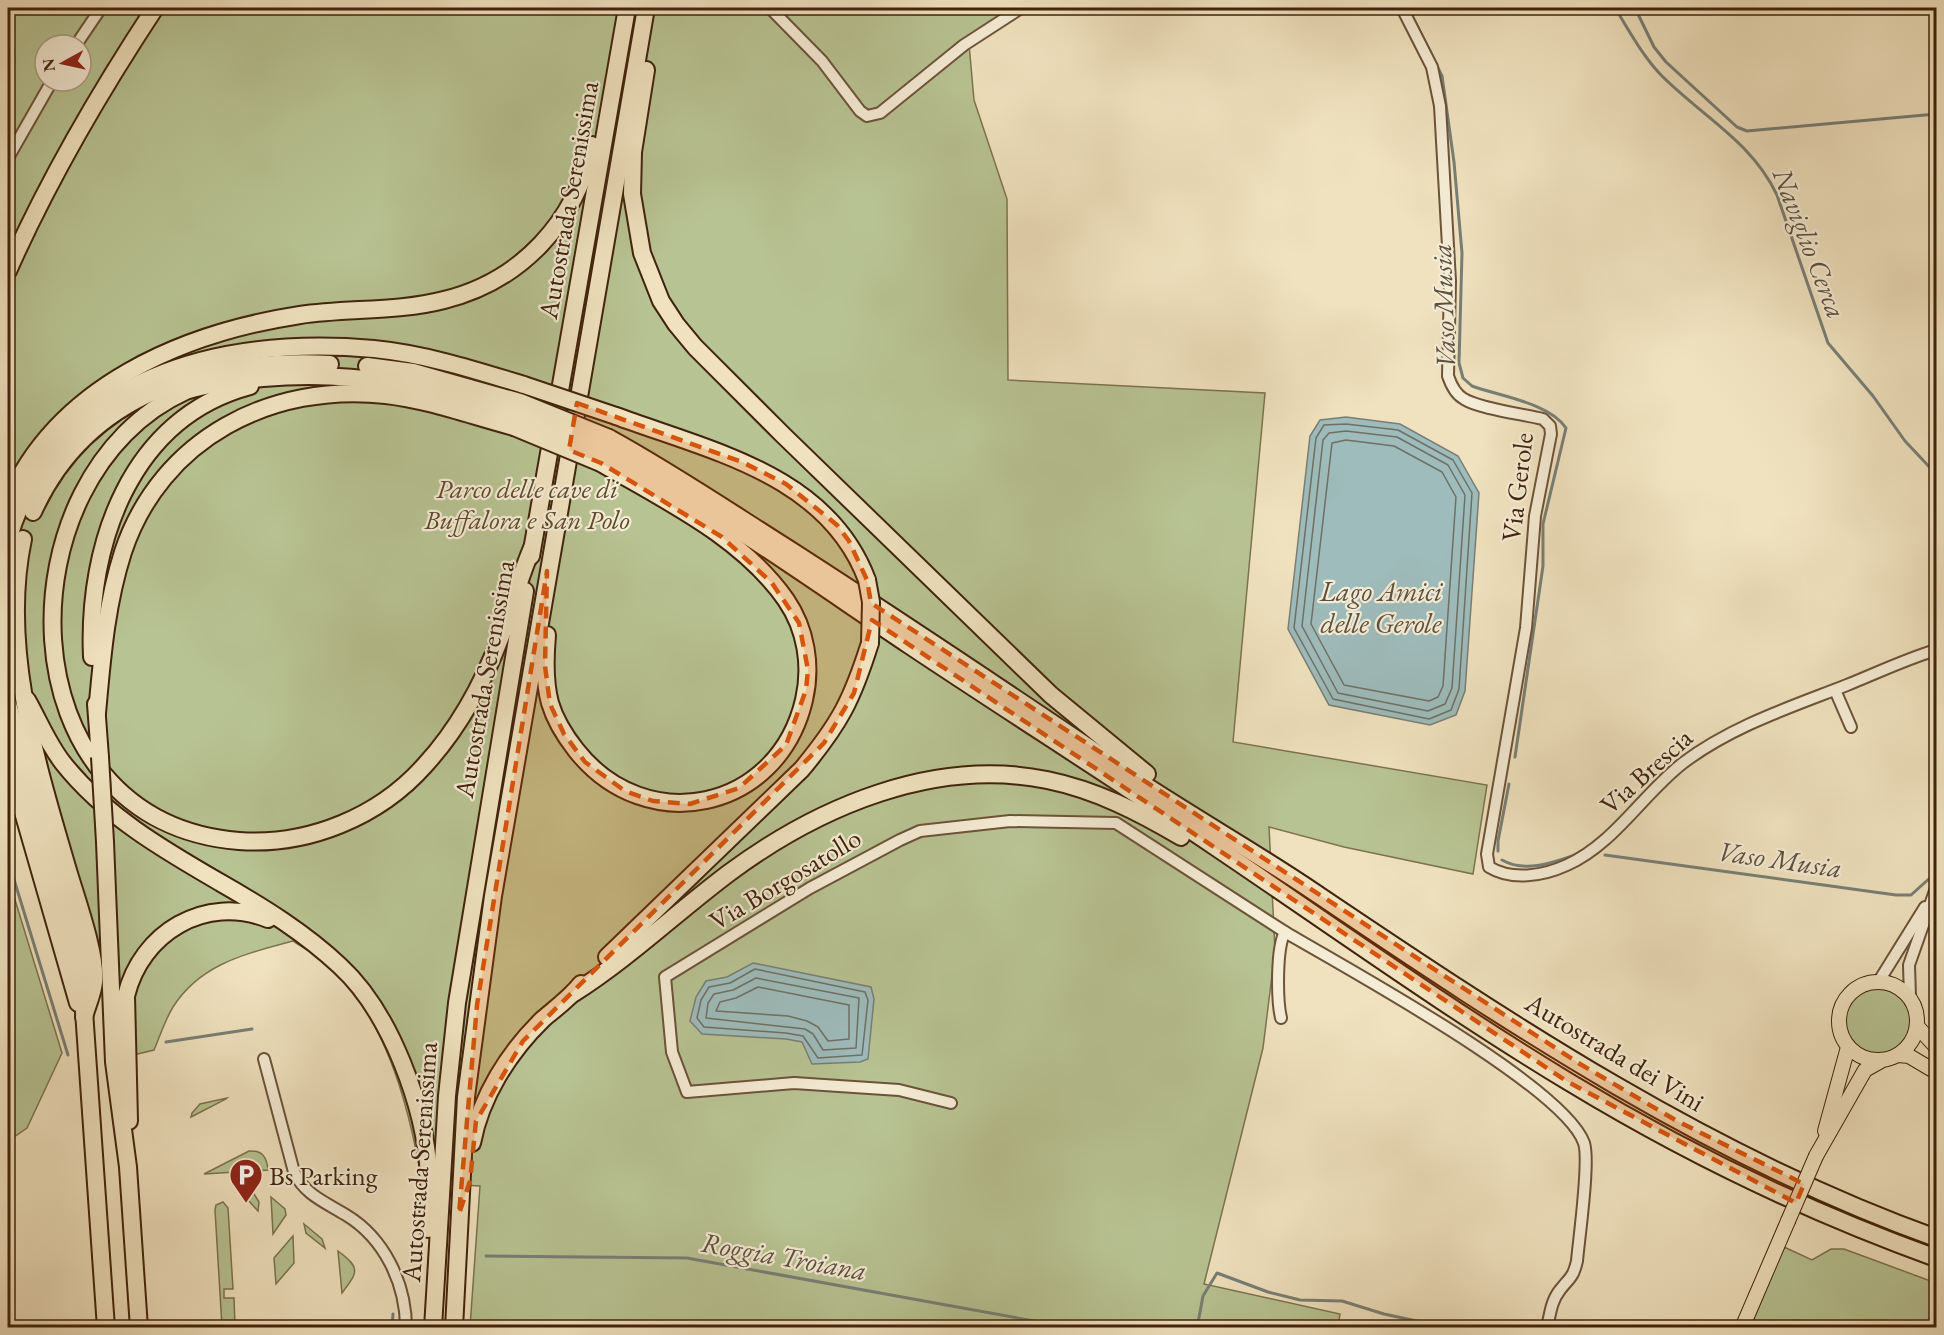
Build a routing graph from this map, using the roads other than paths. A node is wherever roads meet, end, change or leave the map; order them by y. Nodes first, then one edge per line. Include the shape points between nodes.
1 (101, 8) edge
2 (142, 8) edge
3 (155, 8) edge
4 (626, 8) edge
5 (646, 8) edge
6 (770, 8) edge
7 (1021, 8) edge
8 (1402, 8) edge
9 (84, 33) edge
10 (45, 93) edge
11 (8, 158) edge
12 (8, 244) edge
13 (8, 271) edge
14 (291, 375) junction
15 (517, 415) junction
16 (605, 451) junction
17 (8, 501) edge
18 (8, 540) edge
19 (532, 548) junction
20 (547, 571) junction
21 (1936, 650) edge
22 (18, 684) junction
23 (1835, 690) junction
24 (8, 704) edge
25 (97, 713) junction
26 (1851, 727) dead end
27 (8, 760) edge
28 (1489, 867) joint
29 (1287, 874) junction
30 (1936, 890) edge
31 (1330, 927) junction
32 (294, 929) junction
33 (1285, 932) junction
34 (1880, 981) junction
35 (574, 993) junction
36 (1910, 997) junction
37 (84, 1017) junction
38 (1281, 1018) dead end
39 (1917, 1026) junction
40 (1848, 1047) junction
41 (1936, 1047) edge
42 (1898, 1055) junction
43 (264, 1059) dead end
44 (1882, 1060) junction
45 (1936, 1072) edge
46 (951, 1103) dead end
47 (1816, 1156) junction
48 (128, 1167) junction
49 (459, 1214) junction
50 (1936, 1238) edge
51 (1936, 1258) edge
52 (435, 1281) junction
53 (106, 1328) edge
54 (139, 1328) edge
55 (406, 1328) edge
56 (433, 1328) edge
57 (454, 1328) edge
58 (1547, 1328) edge
59 (1742, 1328) edge

1 - 9 street
2 - 12 highway via 60,138
3 - 13 highway via 71,141
4 - 17 highway via 580,187 560,222 531,257 482,286 444,300 262,322 197,340 152,359 101,388 64,418 36,451
4 - 19 highway, Autostrada Serenissima
5 - 20 highway, Autostrada Serenissima
5 - 29 highway via 646,75 633,152 632,194 645,261 676,324 783,435 1051,695 1136,766
6 - 7 street via 822,61 867,116 880,113 964,45
8 - 28 street, Via Gerole via 1431,67 1440,106 1449,258 1448,376 1452,388 1463,399 1543,420 1550,426 1551,434 1535,516 1526,628 1487,854
10 - 11 street
14 - 15 highway via 368,377 411,384
14 - 19 highway via 227,381 186,391 132,416 74,465 45,511 31,552 24,591 29,664 44,705 63,740 107,789 137,810 181,830 247,841 323,831 376,807 427,763 474,695 502,635
14 - 25 highway via 233,391 199,409 169,430 128,483 107,530 95,590 92,654
15 - 16 highway, bridge
15 - 16 highway, bridge
15 - 22 highway via 413,372 296,363 215,371 183,379 135,400 106,419 67,456 43,489 28,523 12,590 11,633
15 - 25 highway via 362,394 296,398 221,427 167,475 124,550 107,614
16 - 20 highway via 750,560 786,601 799,624 808,669 806,690 795,728 773,762 739,788 690,804 639,797 597,773 564,734 550,704 545,666
16 - 29 highway via 658,465 1126,773
16 - 31 highway via 765,548 1218,848
18 - 35 highway, bridge via 31,482 56,447 76,426 120,393 178,366 213,356 295,347 375,349 473,369 616,416 741,462 786,484 837,525 859,558 867,580 870,643 850,702 809,760
19 - 52 highway, Autostrada Serenissima via 457,1003
20 - 49 highway, Autostrada Serenissima via 477,1005 466,1097
21 - 23 street, Via Brescia
22 - 32 highway via 63,763 109,811
22 - 37 highway via 30,741 87,938 94,981
23 - 26 street
23 - 28 street, Via Brescia via 1712,741 1656,786 1604,839 1569,864 1546,874 1522,875 1500,874
24 - 37 highway via 74,940
25 - 48 highway, bridge via 114,1062
27 - 37 highway via 70,983
29 - 50 highway, Autostrada dei Vini via 1509,1020 1677,1121 1851,1206
30 - 34 street
30 - 36 street via 1909,965
31 - 35 highway via 1119,803 1047,780 965,776 897,787 805,825 729,873
31 - 51 highway, Autostrada dei Vini via 1568,1082 1651,1129 1796,1203
32 - 48 highway via 247,913 217,912 170,928 146,951 126,996
32 - 52 highway via 342,967 360,988 403,1065 429,1174 428,1247
33 - 38 street via 1277,1002
33 - 46 street, Via Borgosatollo via 1116,823 1010,821 920,831 900,840 810,888 665,977 672,1052 687,1092 794,1083 899,1090
33 - 58 street via 1504,1066 1545,1098 1581,1137 1585,1147 1577,1261 1573,1276 1552,1303
34 - 36 main road via 1902,989
34 - 40 main road via 1866,982 1845,998 1838,1022
35 - 49 highway via 523,1041 486,1097 476,1121 470,1181
36 - 39 main road
37 - 53 highway
39 - 41 main road
39 - 42 main road via 1914,1037
40 - 44 main road via 1869,1060
40 - 47 main road
42 - 44 main road
42 - 45 main road via 1909,1056
43 - 55 street via 300,1184 308,1193 349,1216 383,1247 405,1310
44 - 47 main road via 1865,1070
47 - 59 main road, bridge
48 - 54 highway
49 - 57 highway, Autostrada Serenissima
52 - 56 highway, Autostrada Serenissima

